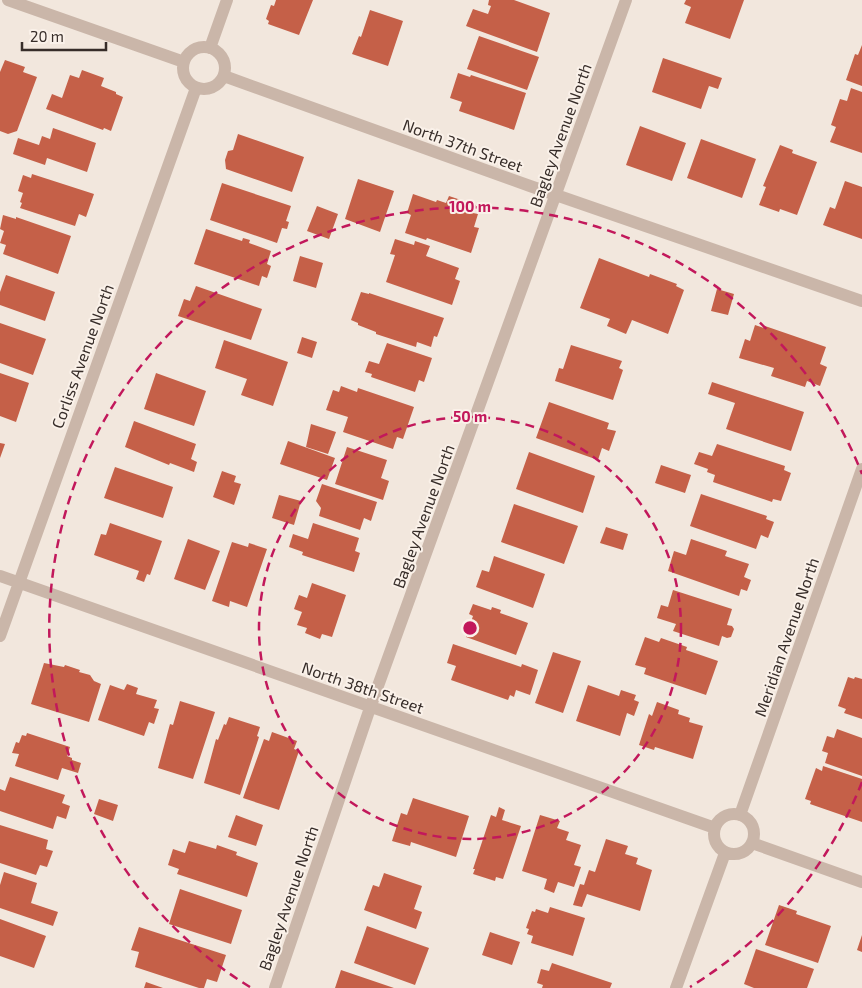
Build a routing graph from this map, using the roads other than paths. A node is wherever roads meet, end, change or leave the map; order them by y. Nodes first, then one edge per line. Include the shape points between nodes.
1 (8, 0) edge
2 (227, 0) edge
3 (626, 0) edge
4 (210, 48) junction
5 (184, 62) junction
6 (224, 76) junction
7 (196, 88) junction
8 (556, 195) junction
9 (862, 301) edge
10 (862, 469) edge
11 (0, 576) edge
12 (18, 582) junction
13 (0, 636) edge
14 (370, 708) junction
15 (740, 815) junction
16 (715, 828) junction
17 (752, 843) junction
18 (725, 853) junction
19 (862, 882) edge
20 (275, 988) edge
21 (676, 988) edge

1 - 5 street
2 - 4 street
3 - 8 street, Bagley Avenue North
4 - 5 street via 196,48
4 - 6 street via 224,60
5 - 7 street via 186,80
6 - 7 street via 212,88
6 - 8 street, North 37th Street
7 - 12 street, Corliss Avenue North
8 - 9 street, North 37th Street
8 - 14 street, Bagley Avenue North
10 - 15 street, Meridian Avenue North
11 - 12 street, North 38th Street
12 - 13 street, Corliss Avenue North
12 - 14 street, North 38th Street
14 - 16 street, North 38th Street
14 - 20 street, Bagley Avenue North
15 - 16 street via 725,816
15 - 17 street via 753,826
16 - 18 street via 714,839
17 - 18 street via 740,853
17 - 19 street
18 - 21 street

